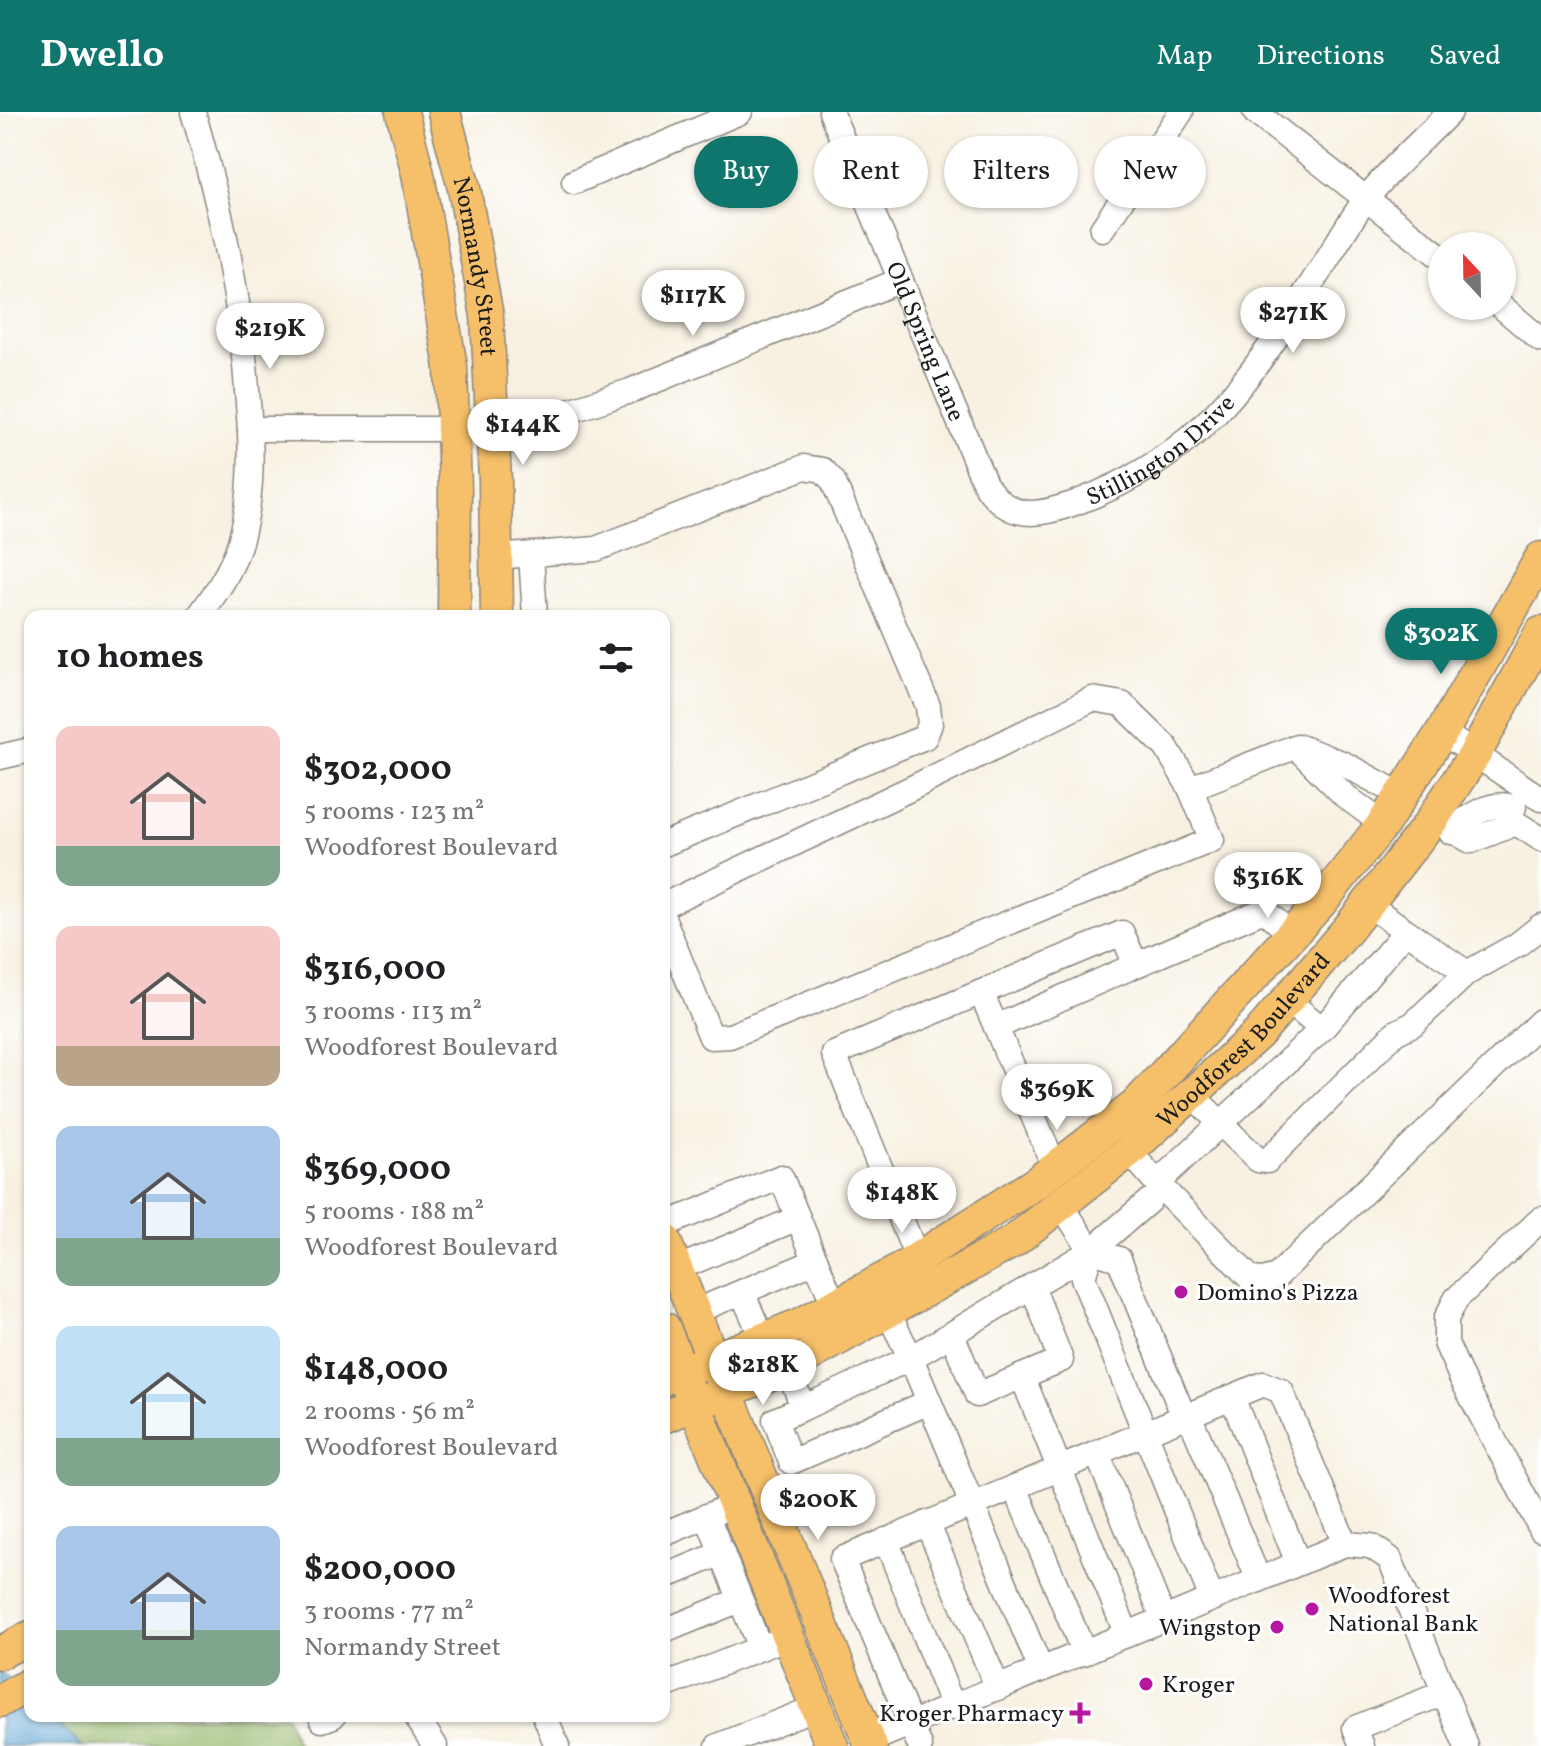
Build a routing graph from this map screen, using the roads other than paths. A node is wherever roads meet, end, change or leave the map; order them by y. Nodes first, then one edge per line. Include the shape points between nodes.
1 (193, 112) edge
2 (402, 112) edge
3 (444, 112) edge
4 (740, 112) edge
5 (831, 112) edge
6 (1181, 112) edge
7 (1255, 112) edge
8 (1450, 112) edge
9 (574, 182) dead end
10 (464, 188) junction
11 (421, 190) junction
12 (1366, 199) junction
13 (1102, 229) dead end
14 (1428, 247) edge
15 (901, 280) junction
16 (1516, 319) edge
17 (1541, 340) edge
18 (493, 425) junction
19 (250, 429) junction
20 (453, 429) junction
21 (1064, 506) joint
22 (531, 555) junction
23 (496, 557) junction
24 (1541, 558) edge
25 (203, 610) edge
26 (454, 610) edge
27 (497, 610) edge
28 (535, 610) edge
29 (1541, 633) edge
30 (1442, 732) junction
31 (1297, 746) junction
32 (24, 751) edge
33 (1475, 754) junction
34 (0, 757) edge
35 (1190, 788) junction
36 (1403, 796) junction
37 (1525, 805) edge
38 (1383, 824) junction
39 (1442, 826) junction
40 (1541, 839) edge
41 (670, 842) edge
42 (670, 902) edge
43 (1367, 904) junction
44 (1541, 926) edge
45 (1406, 931) junction
46 (1292, 935) junction
47 (1136, 965) junction
48 (1258, 973) junction
49 (1467, 973) junction
50 (673, 975) edge
51 (981, 992) junction
52 (1287, 1000) junction
53 (1541, 1021) edge
54 (996, 1027) junction
55 (1322, 1029) junction
56 (1191, 1094) junction
57 (1220, 1122) junction
58 (1129, 1151) junction
59 (1046, 1176) junction
60 (1153, 1192) junction
61 (1062, 1206) junction
62 (798, 1218) junction
63 (1541, 1219) edge
64 (670, 1223) edge
65 (1091, 1251) junction
66 (670, 1254) edge
67 (917, 1258) junction
68 (816, 1261) junction
69 (676, 1269) junction
70 (1032, 1286) junction
71 (742, 1292) junction
72 (834, 1305) junction
73 (694, 1312) junction
74 (888, 1313) junction
75 (952, 1334) junction
76 (763, 1340) junction
77 (911, 1358) junction
78 (713, 1359) junction
79 (788, 1367) junction
80 (673, 1376) edge
81 (1022, 1376) junction
82 (726, 1392) junction
83 (1232, 1397) junction
84 (929, 1402) junction
85 (694, 1405) junction
86 (803, 1408) junction
87 (670, 1415) edge
88 (1187, 1416) junction
89 (1146, 1433) junction
90 (1097, 1453) junction
91 (791, 1462) junction
92 (1059, 1469) junction
93 (760, 1476) junction
94 (1015, 1487) junction
95 (971, 1505) junction
96 (720, 1511) junction
97 (927, 1523) junction
98 (1541, 1529) edge
99 (670, 1532) edge
100 (886, 1540) junction
101 (1345, 1544) junction
102 (722, 1553) junction
103 (842, 1559) junction
104 (1298, 1563) junction
105 (670, 1575) edge
106 (802, 1576) junction
107 (1259, 1580) junction
108 (1212, 1599) junction
109 (740, 1600) junction
110 (1164, 1620) junction
111 (670, 1629) edge
112 (823, 1629) junction
113 (1127, 1635) junction
114 (24, 1640) edge
115 (780, 1643) junction
116 (0, 1653) edge
117 (1084, 1653) junction
118 (1041, 1670) junction
119 (670, 1684) edge
120 (24, 1687) edge
121 (998, 1688) junction
122 (1444, 1693) junction
123 (0, 1701) edge
124 (817, 1707) junction
125 (953, 1707) junction
126 (420, 1722) edge
127 (547, 1722) edge
128 (916, 1735) edge
129 (866, 1744) edge
130 (435, 1746) edge
131 (557, 1746) edge
132 (718, 1746) edge
133 (832, 1746) edge
134 (1362, 1746) edge
135 (1466, 1746) edge

1 - 19 street via 237,293
2 - 11 main road, Normandy Street
3 - 10 main road, Normandy Street
4 - 9 street
5 - 15 street, Old Spring Lane
6 - 13 street
7 - 12 street
8 - 12 street, Stillington Drive
10 - 11 main road
10 - 18 main road, Normandy Street via 487,316
11 - 20 main road, Normandy Street via 451,367
12 - 14 street
12 - 21 street, Stillington Drive via 1254,369 1216,416 1139,474
15 - 18 street via 592,405
15 - 21 street, Old Spring Lane via 993,496 1022,512 1047,513
16 - 17 street
18 - 20 street
18 - 23 main road, Normandy Street
19 - 20 street
19 - 25 street via 247,511 240,541 228,573
20 - 26 main road, Normandy Street
22 - 23 street
22 - 28 street
22 - 41 street via 596,549 804,467 823,470 833,481 928,706 925,737
23 - 27 main road, Normandy Street
24 - 30 main road, Woodforest Boulevard
29 - 33 main road, Woodforest Boulevard
30 - 33 street
30 - 36 main road, Woodforest Boulevard
31 - 35 street
31 - 36 street
31 - 38 street via 1345,796
32 - 34 street
33 - 37 street
33 - 39 main road, Woodforest Boulevard
35 - 42 street via 1166,747 1122,704 1092,699
35 - 50 street via 1212,840 730,1036 711,1037
36 - 38 main road, Woodforest Boulevard
37 - 39 street via 1471,841
37 - 40 street
38 - 46 main road, Woodforest Boulevard
39 - 43 main road, Woodforest Boulevard
43 - 45 street
43 - 52 main road, Woodforest Boulevard
44 - 49 street
45 - 49 street
45 - 55 street
46 - 47 street via 1264,910
46 - 48 main road, Woodforest Boulevard
47 - 51 street via 1122,933
47 - 54 street
48 - 52 main road
48 - 59 main road, Woodforest Boulevard via 1136,1105
49 - 57 street via 1413,1024 1395,1033 1267,1161 1258,1160
51 - 54 street
51 - 67 street via 834,1054
52 - 55 street
52 - 56 main road, Woodforest Boulevard via 1258,1034
53 - 60 street via 1277,1276 1251,1279
54 - 59 street
55 - 57 street
56 - 57 street
56 - 58 main road, Woodforest Boulevard
57 - 60 street
58 - 60 street
58 - 61 main road, Woodforest Boulevard
59 - 61 main road
59 - 67 main road, Woodforest Boulevard
60 - 65 street
61 - 65 street
61 - 74 main road, Woodforest Boulevard via 1014,1241
62 - 64 street via 781,1177
62 - 68 street
62 - 69 street
63 - 98 street via 1456,1299 1446,1319 1446,1343 1453,1360
65 - 70 street
65 - 88 street via 1119,1259
65 - 89 street via 1083,1278
66 - 69 main road
67 - 72 main road, Woodforest Boulevard
68 - 71 street
68 - 72 street
69 - 73 main road
70 - 75 street
70 - 81 street via 1061,1360
71 - 73 street
71 - 76 street
72 - 76 main road, Woodforest Boulevard
73 - 78 main road
74 - 77 street
74 - 79 main road, Woodforest Boulevard
75 - 77 street
75 - 81 street via 977,1395
76 - 78 main road, Woodforest Boulevard
77 - 84 street
77 - 86 street
78 - 80 main road, Woodforest Boulevard
78 - 82 main road
79 - 82 main road, Woodforest Boulevard
79 - 86 street
80 - 85 main road
81 - 92 street
82 - 85 main road, Woodforest Boulevard
82 - 93 main road
83 - 88 street
83 - 101 street via 1263,1384 1281,1391
83 - 104 street
84 - 91 street
84 - 95 street
85 - 87 main road, Woodforest Boulevard
85 - 96 main road
86 - 91 street via 775,1420
88 - 89 street
88 - 107 street
89 - 90 street
89 - 108 street
90 - 92 street
90 - 110 street
91 - 93 street
92 - 94 street
92 - 113 street
93 - 106 main road
94 - 95 street
94 - 117 street
95 - 97 street
95 - 118 street
96 - 99 street
96 - 102 street
96 - 115 main road
97 - 100 street
97 - 121 street
100 - 103 street
100 - 125 street
101 - 104 street
101 - 122 street via 1371,1546 1390,1559
102 - 105 street
102 - 109 street
103 - 106 street
103 - 128 street
104 - 107 street
106 - 112 main road
107 - 108 street
108 - 110 street
109 - 111 street
109 - 115 street
110 - 113 street
112 - 115 main road
112 - 129 main road
113 - 117 street
114 - 116 main road
115 - 119 street
115 - 124 main road
117 - 118 street
118 - 121 street
120 - 123 main road
121 - 125 street
122 - 134 street via 1355,1728
122 - 135 street
124 - 132 street
124 - 133 main road
125 - 128 street
126 - 130 street
127 - 131 street
128 - 129 street

